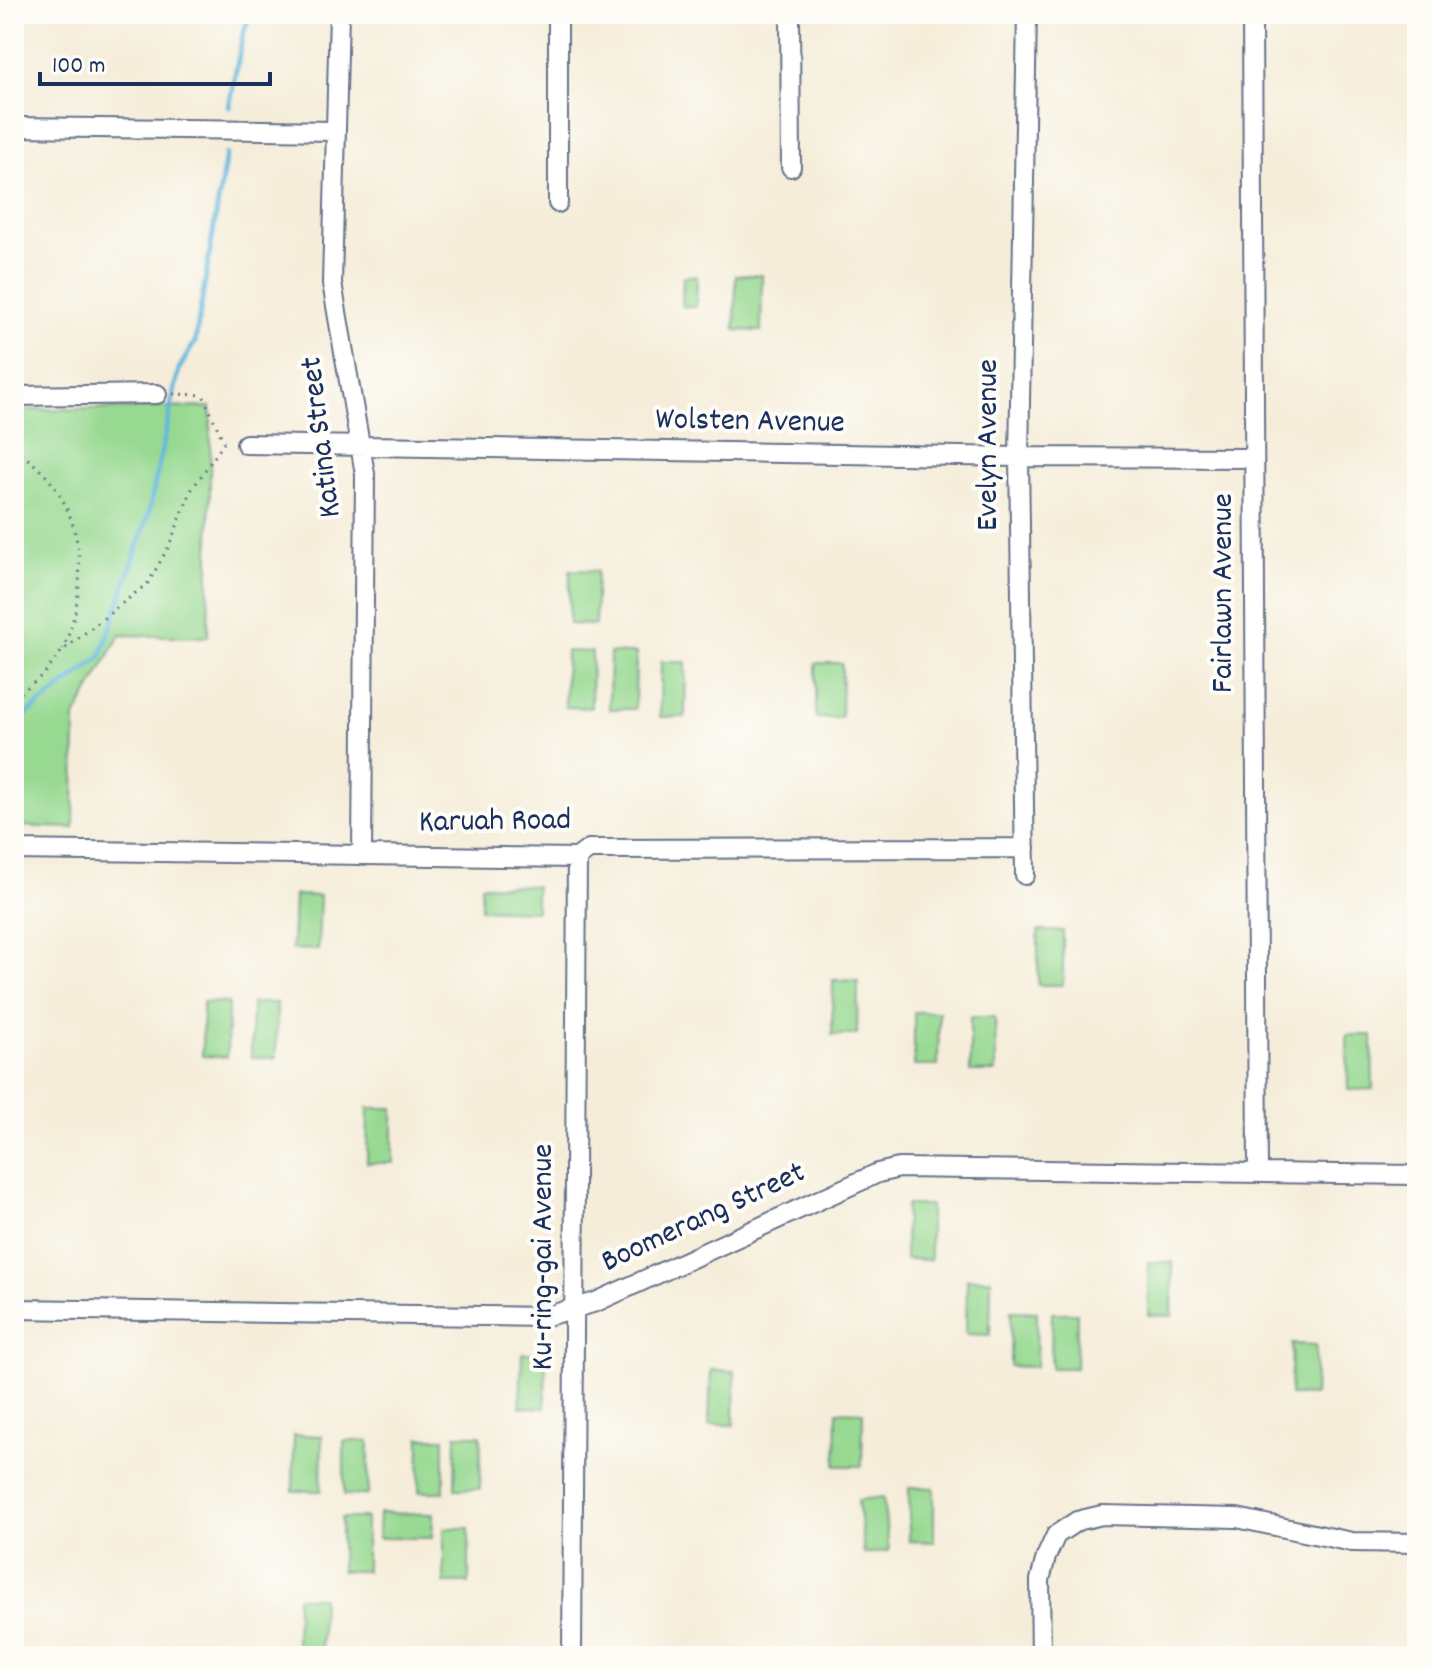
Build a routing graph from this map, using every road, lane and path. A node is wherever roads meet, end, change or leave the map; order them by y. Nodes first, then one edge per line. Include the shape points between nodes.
1 (339, 14) edge
2 (558, 14) edge
3 (790, 14) edge
4 (1027, 14) edge
5 (1252, 14) edge
6 (14, 127) edge
7 (336, 131) junction
8 (791, 167) dead end
9 (558, 203) dead end
10 (163, 394) joint
11 (14, 396) edge
12 (246, 444) dead end
13 (362, 446) junction
14 (14, 450) edge
15 (1019, 457) junction
16 (1254, 458) junction
17 (61, 652) junction
18 (14, 698) edge
19 (1025, 848) junction
20 (14, 850) edge
21 (362, 854) junction
22 (577, 858) junction
23 (1025, 875) dead end
24 (1258, 1173) junction
25 (1417, 1175) edge
26 (14, 1309) edge
27 (574, 1309) junction
28 (1417, 1543) edge
29 (572, 1656) edge
30 (1041, 1656) edge

1 - 7 street, Katina Street
2 - 9 street
3 - 8 street
4 - 15 street, Evelyn Avenue
5 - 16 street, Fairlawn Avenue
6 - 7 street
7 - 13 street, Katina Street via 332,283
10 - 11 street
10 - 17 path via 203,395 224,443 192,489 148,583
12 - 13 street, Wolsten Avenue
13 - 15 street, Wolsten Avenue
13 - 21 street, Katina Street
14 - 17 path via 56,490 75,530 79,602
15 - 16 street, Wolsten Avenue
15 - 19 street, Evelyn Avenue
16 - 24 street, Fairlawn Avenue
17 - 18 path
19 - 22 street, Karuah Road via 589,849
19 - 23 street, Evelyn Avenue
20 - 21 street, Karuah Road
21 - 22 street, Karuah Road
22 - 27 street, Ku-ring-gai Avenue
24 - 25 street, Boomerang Street
24 - 27 street, Boomerang Street via 899,1168
26 - 27 street, Boomerang Street via 544,1317
27 - 29 street, Ku-ring-gai Avenue
28 - 30 street via 1352,1542 1237,1518 1102,1515 1077,1521 1056,1535 1040,1580

